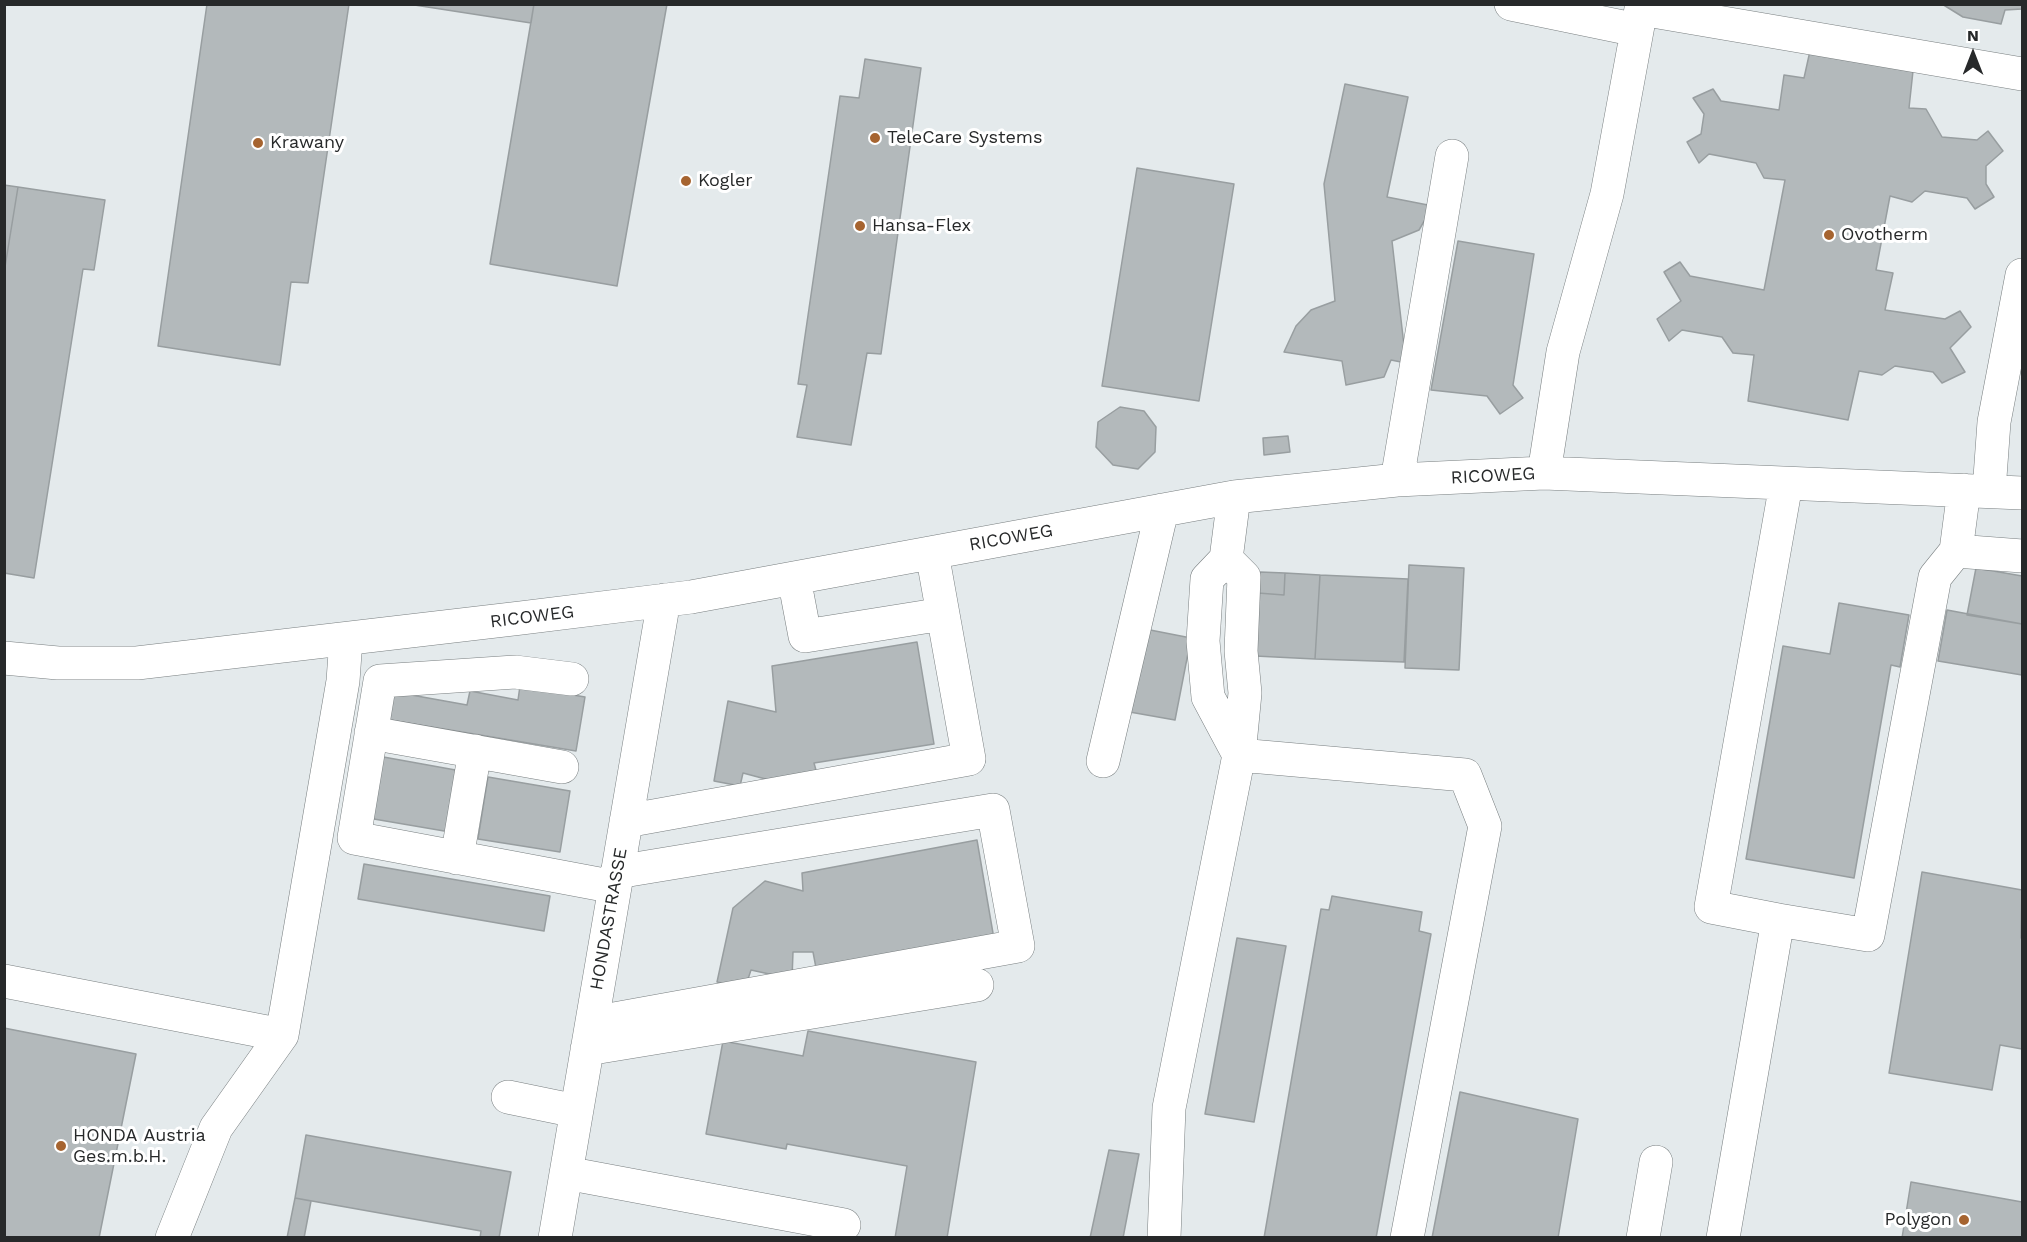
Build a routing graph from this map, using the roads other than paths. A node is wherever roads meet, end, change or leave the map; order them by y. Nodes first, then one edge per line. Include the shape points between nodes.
1 (1511, 4) edge
2 (1637, 30) junction
3 (2022, 74) edge
4 (1452, 156) dead end
5 (2022, 285) edge
6 (1544, 473) junction
7 (1397, 480) junction
8 (1786, 484) junction
9 (1977, 491) junction
10 (2022, 493) edge
11 (1234, 497) junction
12 (1162, 510) junction
13 (1956, 551) junction
14 (932, 553) junction
15 (2022, 556) edge
16 (794, 578) junction
17 (664, 600) junction
18 (943, 614) junction
19 (346, 639) junction
20 (4, 658) edge
21 (572, 679) dead end
22 (371, 734) junction
23 (475, 752) junction
24 (1239, 755) junction
25 (1103, 761) dead end
26 (562, 767) dead end
27 (626, 821) junction
28 (458, 858) junction
29 (616, 879) junction
30 (1778, 920) junction
31 (4, 981) edge
32 (977, 985) dead end
33 (282, 1035) junction
34 (589, 1036) junction
35 (508, 1097) dead end
36 (576, 1111) junction
37 (1656, 1162) dead end
38 (566, 1173) junction
39 (844, 1224) dead end
40 (172, 1238) edge
41 (555, 1238) edge
42 (1164, 1238) edge
43 (1407, 1238) edge
44 (1643, 1238) edge
45 (1723, 1238) edge

1 - 2 street
2 - 3 street via 1641,9
2 - 6 street via 1606,194 1563,352
4 - 7 street
5 - 9 street
6 - 7 street, RICOWEG
6 - 8 street, RICOWEG
7 - 11 street, RICOWEG
8 - 9 street, RICOWEG
8 - 30 street via 1711,907
9 - 10 street, RICOWEG
9 - 13 street
11 - 12 street, RICOWEG
11 - 24 street via 1226,560 1244,578 1241,651 1245,693
12 - 14 street, RICOWEG
12 - 25 street
13 - 15 street
13 - 30 street via 1935,578 1868,935
14 - 16 street, RICOWEG
14 - 18 street
16 - 17 street, RICOWEG
16 - 18 street via 805,636
17 - 19 street, RICOWEG
17 - 27 street, HONDASTRASSE
18 - 27 street via 969,759
19 - 20 street, RICOWEG via 137,663
19 - 33 street via 341,690
21 - 22 street via 515,672 380,681
22 - 23 street
22 - 28 street via 354,838
23 - 26 street
23 - 28 street
24 - 42 street via 1169,1108
24 - 43 street via 1465,775 1485,826
27 - 29 street, HONDASTRASSE
28 - 29 street
29 - 34 street, HONDASTRASSE
29 - 34 street via 993,810 1018,946
30 - 45 street
31 - 33 street
32 - 34 street
33 - 40 street via 216,1128
34 - 36 street, HONDASTRASSE
35 - 36 street
36 - 38 street, HONDASTRASSE
37 - 44 street
38 - 39 street
38 - 41 street, HONDASTRASSE

